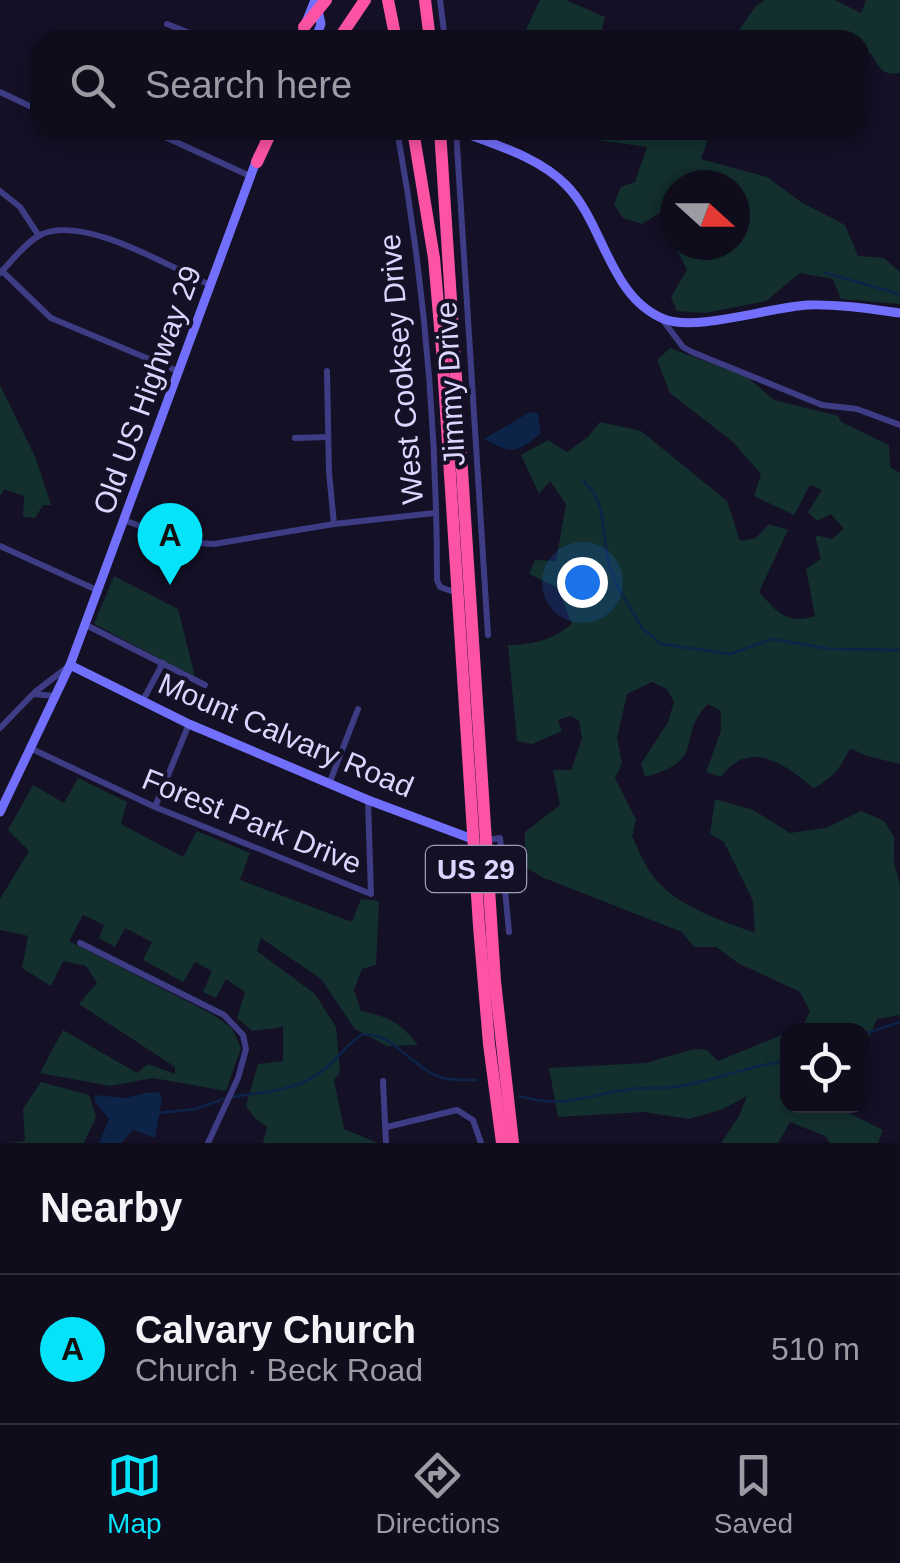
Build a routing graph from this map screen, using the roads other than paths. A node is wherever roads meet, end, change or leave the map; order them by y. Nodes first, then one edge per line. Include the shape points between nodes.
1 (366, 0) edge
2 (388, 0) edge
3 (425, 0) edge
4 (440, 0) edge
5 (319, 3) edge
6 (167, 24) dead end
7 (182, 30) edge
8 (304, 30) edge
9 (319, 30) edge
10 (345, 30) edge
11 (394, 30) edge
12 (429, 30) edge
13 (444, 30) edge
14 (0, 92) edge
15 (30, 106) edge
16 (177, 140) edge
17 (265, 140) edge
18 (399, 140) edge
19 (415, 140) edge
20 (441, 140) edge
21 (456, 140) edge
22 (481, 140) edge
23 (254, 169) junction
24 (0, 191) edge
25 (38, 236) junction
26 (1, 272) edge
27 (212, 285) junction
28 (900, 314) edge
29 (661, 318) junction
30 (327, 371) dead end
31 (180, 372) junction
32 (900, 425) edge
33 (328, 437) junction
34 (295, 438) dead end
35 (436, 513) junction
36 (126, 521) junction
37 (334, 524) junction
38 (0, 546) edge
39 (98, 591) junction
40 (471, 595) junction
41 (86, 625) junction
42 (488, 635) dead end
43 (164, 663) junction
44 (70, 665) junction
45 (205, 685) dead end
46 (33, 694) junction
47 (55, 696) junction
48 (142, 702) junction
49 (358, 709) dead end
50 (188, 724) junction
51 (0, 728) edge
52 (32, 749) junction
53 (329, 784) junction
54 (368, 800) junction
55 (154, 807) junction
56 (0, 812) edge
57 (480, 840) junction
58 (508, 932) dead end
59 (80, 942) dead end
60 (382, 1081) dead end
61 (387, 1127) junction
62 (208, 1143) edge
63 (386, 1143) edge
64 (481, 1143) edge
65 (502, 1143) edge
66 (514, 1143) edge

1 - 10 highway
2 - 11 highway
3 - 12 highway
4 - 13 street
5 - 8 highway
5 - 9 street
6 - 7 street
14 - 15 street
16 - 23 street
17 - 23 highway
18 - 35 street, West Cooksey Drive via 418,264
19 - 40 highway, US 29
20 - 40 highway, US 29
21 - 40 street, Jimmy Drive
22 - 29 street via 562,181 591,216 628,289
23 - 27 street, Old US Highway 29
24 - 25 street
25 - 26 street
25 - 27 street via 70,228 94,232
26 - 31 street via 66,326
27 - 31 street, Old US Highway 29
28 - 29 street via 808,306 697,322
29 - 32 street via 692,352 822,404 858,408
30 - 33 street
31 - 36 street, Old US Highway 29
33 - 34 street
33 - 37 street
35 - 37 street
35 - 40 street, West Cooksey Drive via 437,580 440,587
36 - 37 street via 200,544
36 - 39 street, Old US Highway 29
38 - 39 street
39 - 41 street, Old US Highway 29
40 - 42 street, Jimmy Drive
40 - 57 highway, US 29
41 - 43 street
41 - 44 street, Old US Highway 29
43 - 45 street
43 - 48 street
44 - 46 street
44 - 47 street, Old US Highway 29
44 - 48 street, Mount Calvary Road
46 - 47 street
46 - 51 street
47 - 52 street, Old US Highway 29
48 - 50 street, Mount Calvary Road
49 - 53 street
50 - 53 street, Mount Calvary Road
50 - 55 street
52 - 55 street, Forest Park Drive
52 - 56 street, Old US Highway 29
53 - 54 street, Mount Calvary Road
54 - 55 street, Forest Park Drive via 371,894
54 - 57 street, Mount Calvary Road
57 - 58 street via 500,838
57 - 65 highway, US 29 via 489,1044
57 - 66 highway, US 29
59 - 62 street via 224,1014 243,1035 238,1078
60 - 61 street
61 - 63 street
61 - 64 street via 457,1110 473,1120

